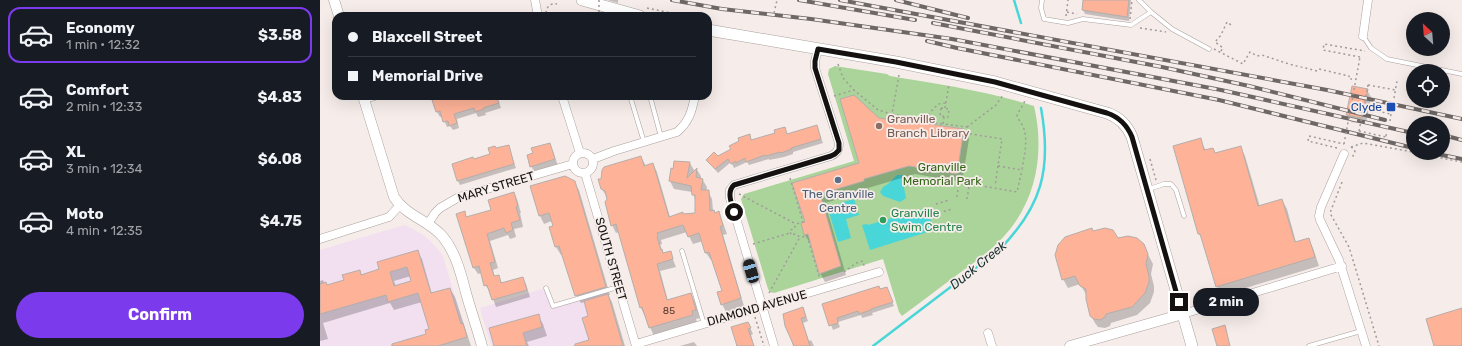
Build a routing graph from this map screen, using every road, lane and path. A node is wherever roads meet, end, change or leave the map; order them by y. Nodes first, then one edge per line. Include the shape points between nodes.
1 (334, 0) edge
2 (535, 0) edge
3 (582, 0) edge
4 (599, 0) edge
5 (777, 0) edge
6 (1042, 0) edge
7 (1068, 0) edge
8 (1140, 0) edge
9 (1368, 0) edge
10 (557, 4) dead end
11 (338, 12) edge
12 (537, 12) edge
13 (546, 12) edge
14 (599, 12) edge
15 (633, 12) edge
16 (1151, 12) junction
17 (774, 13) dead end
18 (1066, 18) dead end
19 (1130, 19) dead end
20 (1134, 23) junction
21 (1231, 25) dead end
22 (712, 31) edge
23 (1168, 33) dead end
24 (1363, 36) joint
25 (818, 49) junction
26 (1208, 49) joint
27 (1221, 51) junction
28 (1362, 51) dead end
29 (838, 64) dead end
30 (1462, 74) edge
31 (899, 75) dead end
32 (1352, 79) dead end
33 (1397, 81) dead end
34 (949, 84) dead end
35 (854, 90) junction
36 (1396, 90) junction
37 (1003, 95) dead end
38 (834, 96) dead end
39 (1394, 98) dead end
40 (364, 100) edge
41 (563, 100) edge
42 (631, 100) edge
43 (651, 100) edge
44 (694, 100) edge
45 (1025, 101) dead end
46 (946, 103) junction
47 (1392, 107) dead end
48 (1363, 108) junction
49 (945, 109) junction
50 (1351, 110) junction
51 (1362, 112) junction
52 (892, 114) junction
53 (1391, 114) junction
54 (944, 117) junction
55 (924, 119) junction
56 (1390, 121) dead end
57 (943, 124) junction
58 (966, 127) junction
59 (1387, 131) dead end
60 (965, 133) junction
61 (1386, 136) junction
62 (661, 138) junction
63 (1385, 141) dead end
64 (644, 143) junction
65 (1351, 147) junction
66 (1343, 150) junction
67 (1406, 151) edge
68 (580, 153) junction
69 (593, 159) junction
70 (1352, 160) dead end
71 (1450, 160) edge
72 (1462, 162) edge
73 (573, 164) junction
74 (998, 166) junction
75 (1022, 170) junction
76 (585, 173) junction
77 (790, 178) dead end
78 (1342, 181) dead end
79 (995, 186) dead end
80 (1146, 189) junction
81 (739, 194) dead end
82 (957, 197) dead end
83 (967, 199) dead end
84 (949, 200) dead end
85 (936, 204) dead end
86 (400, 205) junction
87 (952, 209) dead end
88 (939, 213) dead end
89 (1184, 216) dead end
90 (428, 224) junction
91 (796, 224) junction
92 (790, 233) junction
93 (800, 237) junction
94 (320, 239) edge
95 (753, 244) dead end
96 (682, 251) dead end
97 (864, 266) dead end
98 (1342, 266) junction
99 (844, 272) dead end
100 (879, 272) dead end
101 (820, 279) dead end
102 (619, 286) junction
103 (546, 288) dead end
104 (769, 293) dead end
105 (762, 307) junction
106 (1183, 314) junction
107 (755, 317) dead end
108 (704, 324) junction
109 (1362, 331) junction
110 (988, 333) dead end
111 (636, 345) edge
112 (482, 346) edge
113 (764, 346) edge
114 (774, 346) edge
115 (992, 346) edge
116 (1070, 346) edge
117 (1192, 346) edge
118 (1309, 346) edge
119 (1366, 346) edge
120 (1379, 346) edge

1 - 11 street
2 - 12 street
3 - 15 main road
4 - 14 path, bridge
5 - 17 path
6 - 20 lane via 1044,19 1068,22 1083,19 1131,25
7 - 18 path
8 - 16 lane
9 - 24 street
10 - 13 path via 548,6
16 - 20 lane
16 - 26 lane via 1172,29
19 - 20 path
20 - 23 path via 1138,27
21 - 27 path via 1227,22 1215,42 1223,48
22 - 25 main road
24 - 30 lane via 1371,48 1388,59
25 - 80 main road via 1002,84 1112,114 1123,122 1130,134
25 - 105 street via 815,68 839,150 831,156 734,185 730,190 730,198
26 - 27 path
27 - 32 path via 1243,64 1250,52 1256,56 1262,55 1317,71 1319,69 1349,76 1349,79
28 - 50 path, bridge via 1324,44 1323,50 1360,57
29 - 35 path via 843,78
31 - 52 path
33 - 36 path
34 - 46 path
35 - 38 path
35 - 52 path via 878,110
36 - 39 path
36 - 48 path, bridge via 1368,85
37 - 58 path via 996,105
40 - 86 street via 392,192
41 - 68 street
42 - 64 lane
43 - 62 lane
44 - 62 street via 685,126
45 - 75 path via 1017,115 1025,133
46 - 49 path
46 - 55 path via 938,104
47 - 53 path
48 - 51 path, bridge
48 - 53 path
49 - 54 path via 949,109 948,117
49 - 54 path via 941,108 940,116
50 - 51 path
50 - 66 path, bridge via 1344,144 1310,136 1308,141
51 - 61 path, bridge via 1359,131
52 - 55 path
53 - 56 path
54 - 57 path
55 - 57 path
57 - 58 path
58 - 60 path
59 - 61 path
60 - 74 path via 1002,139
60 - 82 path
61 - 63 path
62 - 64 street
64 - 69 street
65 - 66 path
65 - 67 path via 1363,143
65 - 70 path via 1355,152
66 - 98 street via 1319,216
68 - 69 street via 588,154
68 - 73 street via 574,158
69 - 76 street via 592,167
71 - 72 path
73 - 76 street via 576,170
73 - 90 street, MARY STREET via 459,197 440,208
74 - 75 path
74 - 79 path
75 - 83 path via 1017,192 971,184
76 - 102 street, SOUTH STREET
77 - 91 path via 803,222
78 - 120 path via 1330,212 1349,246
80 - 89 lane via 1171,184 1176,190
80 - 106 main road
81 - 91 path
84 - 85 path
86 - 90 street
86 - 94 street via 387,218
87 - 88 path
90 - 112 street via 443,237 454,255
91 - 92 path
92 - 93 path
92 - 95 path
93 - 101 path via 807,236
93 - 104 path
96 - 108 lane
97 - 99 path via 863,261 856,263
98 - 106 street
98 - 109 street
100 - 105 street, DIAMOND AVENUE
102 - 103 lane via 553,306
102 - 111 street, SOUTH STREET
105 - 108 street, DIAMOND AVENUE
105 - 114 street
106 - 116 street
106 - 117 main road
107 - 113 path
108 - 111 street, DIAMOND AVENUE
109 - 118 lane
109 - 119 street
110 - 115 street

